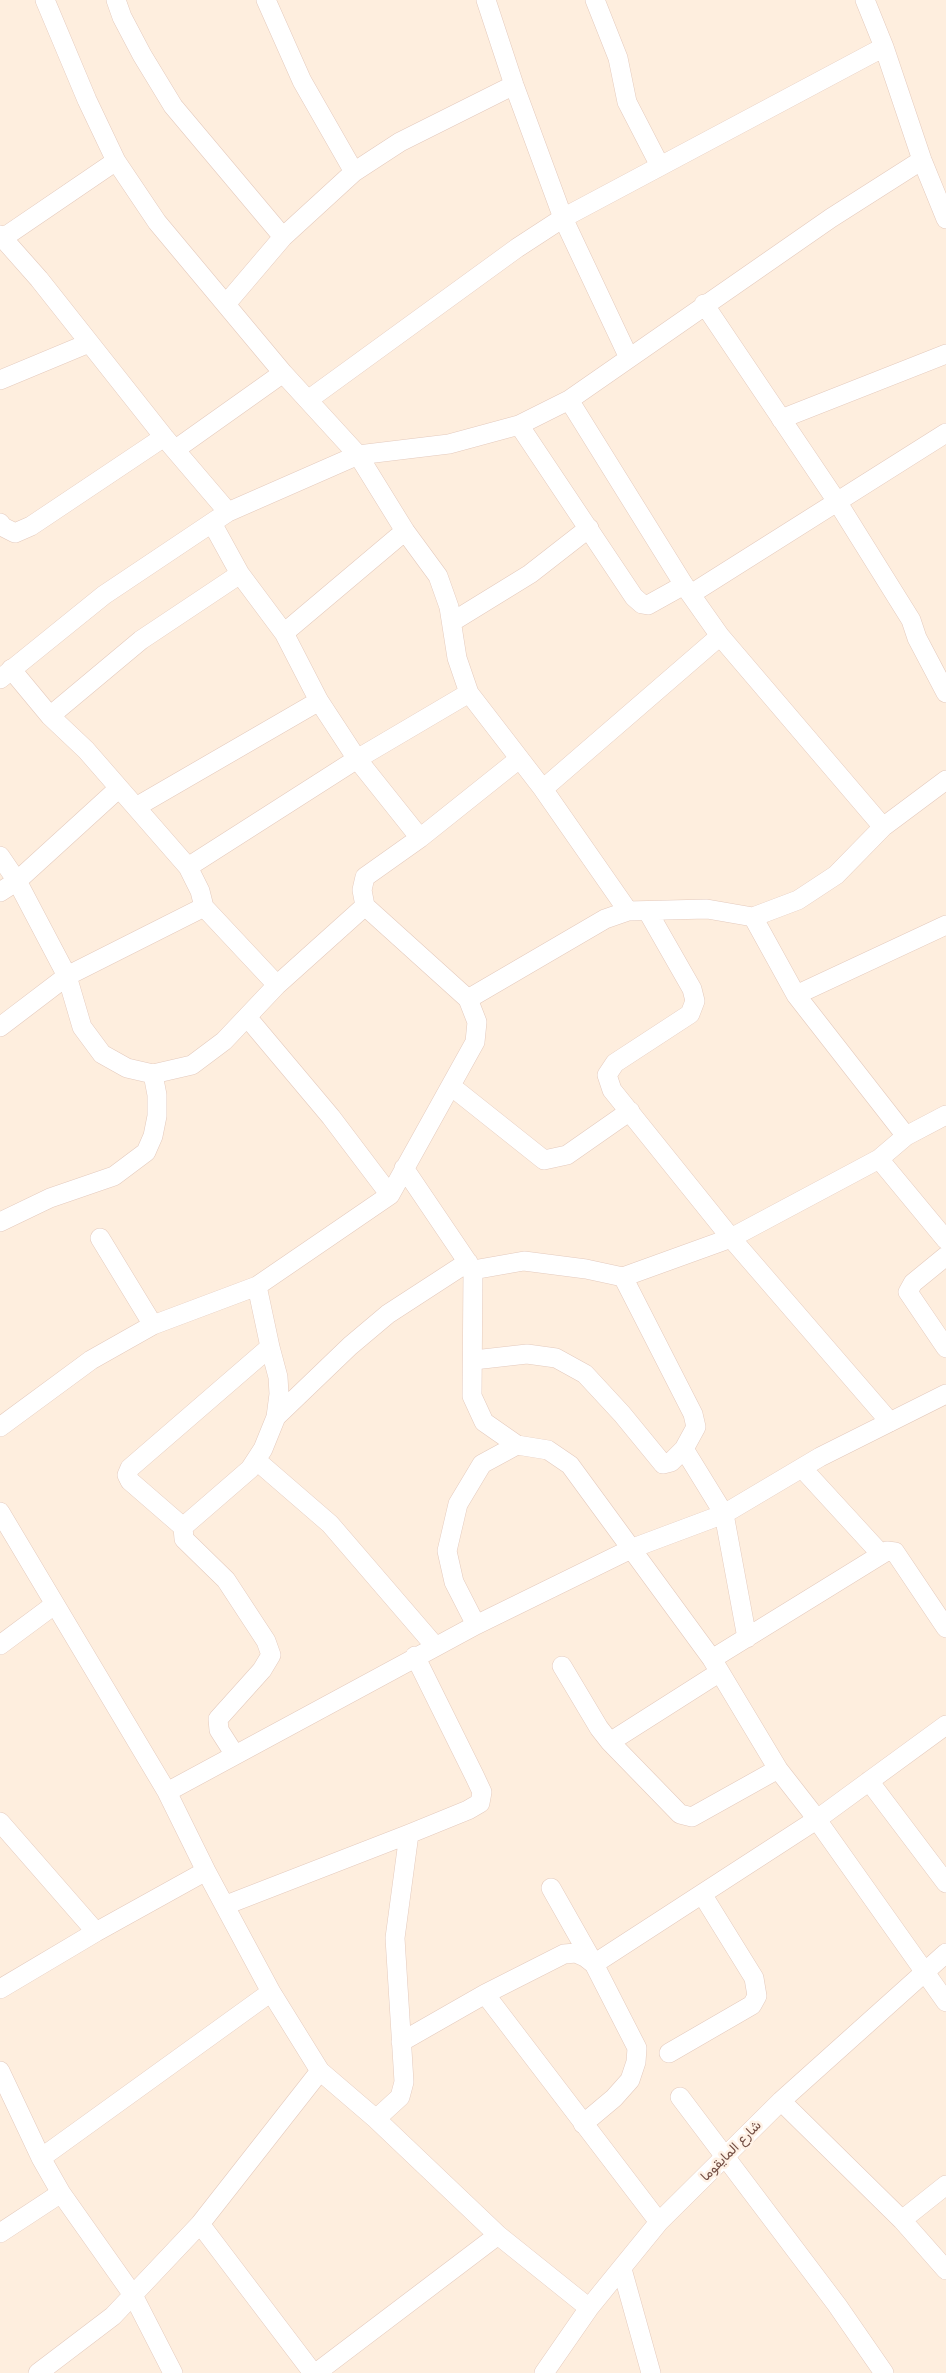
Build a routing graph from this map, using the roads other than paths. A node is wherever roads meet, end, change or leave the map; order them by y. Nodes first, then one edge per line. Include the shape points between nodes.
1 (45, 0) edge
2 (116, 0) edge
3 (266, 0) edge
4 (486, 0) edge
5 (595, 0) edge
6 (865, 0) edge
7 (884, 47) junction
8 (514, 85) junction
9 (116, 160) junction
10 (922, 160) junction
11 (660, 166) junction
12 (354, 172) junction
13 (945, 215) edge
14 (563, 218) junction
15 (2, 237) edge
16 (283, 237) junction
17 (226, 304) junction
18 (704, 304) junction
19 (89, 342) junction
20 (946, 354) edge
21 (630, 358) junction
22 (283, 373) junction
23 (0, 380) edge
24 (308, 400) junction
25 (569, 400) junction
26 (781, 419) junction
27 (519, 425) junction
28 (946, 433) edge
29 (170, 443) junction
30 (358, 455) junction
31 (838, 503) junction
32 (228, 512) junction
33 (0, 523) edge
34 (212, 523) junction
35 (589, 528) junction
36 (405, 531) junction
37 (240, 574) junction
38 (688, 589) junction
39 (452, 622) junction
40 (284, 633) junction
41 (720, 636) junction
42 (6, 674) edge
43 (469, 693) junction
44 (946, 693) edge
45 (319, 701) junction
46 (50, 716) junction
47 (358, 759) junction
48 (519, 759) junction
49 (946, 780) edge
50 (118, 789) junction
51 (544, 789) junction
52 (136, 807) junction
53 (883, 827) junction
54 (420, 838) junction
55 (0, 856) edge
56 (188, 867) junction
57 (16, 881) junction
58 (0, 892) edge
59 (365, 906) junction
60 (204, 907) junction
61 (628, 911) junction
62 (648, 912) junction
63 (753, 917) junction
64 (946, 924) edge
65 (67, 976) junction
66 (277, 985) junction
67 (796, 995) junction
68 (468, 999) junction
69 (247, 1017) junction
70 (0, 1027) edge
71 (153, 1074) junction
72 (451, 1086) junction
73 (630, 1111) junction
74 (946, 1115) edge
75 (906, 1136) junction
76 (879, 1159) junction
77 (404, 1168) junction
78 (390, 1195) junction
79 (0, 1222) edge
80 (945, 1237) edge
81 (100, 1238) dead end
82 (731, 1238) junction
83 (946, 1256) edge
84 (471, 1266) junction
85 (623, 1278) junction
86 (257, 1286) junction
87 (153, 1325) junction
88 (270, 1347) junction
89 (946, 1348) edge
90 (474, 1360) junction
91 (946, 1394) edge
92 (276, 1417) junction
93 (890, 1422) junction
94 (0, 1427) edge
95 (517, 1445) junction
96 (684, 1449) junction
97 (256, 1460) junction
98 (802, 1468) junction
99 (0, 1512) edge
100 (724, 1514) junction
101 (183, 1527) junction
102 (633, 1548) junction
103 (880, 1554) junction
104 (54, 1605) junction
105 (476, 1625) junction
106 (946, 1628) edge
107 (747, 1638) junction
108 (0, 1645) edge
109 (435, 1646) junction
110 (415, 1656) junction
111 (716, 1665) junction
112 (562, 1666) dead end
113 (946, 1725) edge
114 (610, 1742) junction
115 (235, 1755) junction
116 (778, 1769) junction
117 (869, 1781) junction
118 (167, 1792) junction
119 (816, 1820) junction
120 (0, 1822) edge
121 (409, 1834) junction
122 (206, 1871) junction
123 (946, 1883) edge
124 (551, 1888) dead end
125 (702, 1894) junction
126 (226, 1905) junction
127 (96, 1932) junction
128 (946, 1953) edge
129 (594, 1964) junction
130 (924, 1975) junction
131 (0, 1989) edge
132 (271, 1992) junction
133 (485, 1994) junction
134 (946, 2002) edge
135 (401, 2042) junction
136 (669, 2053) dead end
137 (0, 2071) edge
138 (320, 2071) junction
139 (680, 2097) dead end
140 (781, 2101) junction
141 (376, 2119) junction
142 (583, 2124) junction
143 (725, 2157) junction
144 (40, 2158) junction
145 (946, 2185) edge
146 (61, 2193) junction
147 (902, 2220) junction
148 (659, 2222) junction
149 (200, 2224) junction
150 (0, 2233) edge
151 (498, 2235) junction
152 (622, 2269) junction
153 (946, 2270) edge
154 (133, 2295) junction
155 (589, 2308) junction
156 (38, 2373) edge
157 (173, 2373) edge
158 (314, 2373) edge
159 (544, 2373) edge
160 (651, 2373) edge
161 (884, 2373) edge

1 - 9 street
2 - 16 street via 142,55 173,106
3 - 12 street via 302,80
4 - 8 street
5 - 11 street via 618,58 627,102
6 - 7 street
7 - 10 street
7 - 11 street
8 - 12 street via 400,142
8 - 14 street
9 - 15 street
9 - 17 street via 157,222
10 - 13 street
10 - 18 street
11 - 14 street
12 - 16 street
14 - 21 street
14 - 24 street
15 - 19 street
16 - 17 street
17 - 22 street
18 - 21 street
18 - 26 street
19 - 23 street
19 - 29 street
20 - 26 street
21 - 25 street
22 - 24 street
22 - 29 street
24 - 30 street
25 - 27 street
25 - 38 street
26 - 31 street
27 - 30 street via 449,444
27 - 35 street
28 - 31 street
29 - 32 street
29 - 33 street via 31,526 15,533
30 - 32 street
30 - 36 street
31 - 38 street
31 - 44 street via 911,620
32 - 34 street
34 - 37 street
34 - 42 street via 104,595
35 - 38 street via 634,597 642,604 648,605
35 - 39 street via 530,574
36 - 39 street via 438,576
36 - 40 street
37 - 40 street
37 - 46 street via 141,640
38 - 41 street
39 - 43 street via 457,658
40 - 45 street
41 - 51 street
41 - 53 street
42 - 46 street
43 - 47 street
43 - 48 street
45 - 47 street
45 - 52 street
46 - 50 street via 86,750
47 - 54 street
47 - 56 street
48 - 51 street
48 - 54 street
49 - 53 street
50 - 52 street
50 - 57 street
51 - 61 street
52 - 56 street
53 - 63 street via 836,874 798,900
54 - 59 street via 365,877 362,890
55 - 57 street
56 - 60 street
57 - 58 street
57 - 65 street
59 - 66 street
59 - 68 street
60 - 65 street
60 - 66 street
61 - 62 street
61 - 68 street via 605,919
62 - 63 street via 707,909
62 - 73 street via 692,989 695,1001 690,1014 615,1063 607,1075 612,1090
63 - 67 street
64 - 67 street
65 - 70 street
65 - 71 street via 82,1027 102,1054 127,1068
66 - 69 street
67 - 75 street
68 - 72 street via 477,1022 475,1042
69 - 71 street via 224,1041 192,1065
69 - 78 street via 331,1116
71 - 79 street via 157,1116 146,1152 114,1176 50,1198
72 - 73 street via 544,1160 567,1155
72 - 77 street
73 - 82 street
74 - 75 street
75 - 76 street
76 - 80 street
76 - 82 street
77 - 78 street
77 - 84 street
78 - 86 street
81 - 87 street
82 - 85 street
82 - 93 street
83 - 89 street via 913,1283 908,1292
84 - 85 street via 524,1261 586,1269
84 - 90 street
84 - 92 street via 388,1314
85 - 96 street via 694,1414 696,1427
86 - 87 street
86 - 88 street
87 - 94 street via 91,1360
88 - 92 street via 278,1377
88 - 101 street via 130,1468 127,1475 130,1481
90 - 95 street via 472,1396 477,1410 484,1422
90 - 96 street via 527,1354 556,1358 584,1374 663,1464 671,1462
91 - 93 street
92 - 97 street
93 - 98 street
95 - 102 street via 548,1450 570,1464
95 - 105 street via 482,1464 458,1504 447,1551 454,1582
96 - 100 street
97 - 101 street via 250,1469
97 - 109 street via 330,1524
98 - 100 street
98 - 103 street
99 - 104 street
100 - 102 street
100 - 107 street
101 - 115 street via 184,1539 226,1580 266,1641 271,1655 262,1670 218,1719 219,1730
102 - 105 street
102 - 111 street
103 - 106 street via 895,1552
103 - 107 street
104 - 108 street
104 - 118 street
105 - 109 street
107 - 111 street
109 - 110 street
110 - 115 street
110 - 121 street via 482,1792 480,1803 468,1810
111 - 114 street
111 - 116 street
112 - 114 street
113 - 117 street
114 - 116 street via 680,1814 692,1817
115 - 118 street
116 - 119 street
117 - 119 street
117 - 123 street
118 - 122 street
119 - 125 street
119 - 130 street
120 - 127 street
121 - 126 street
121 - 135 street via 395,1938
122 - 126 street
122 - 127 street
124 - 129 street
125 - 129 street
125 - 136 street via 754,1978 757,1996 752,2005
126 - 132 street
127 - 131 street
128 - 130 street, شارع المايقوما
129 - 133 street via 576,1953 564,1954
129 - 142 street via 637,2048 630,2080
130 - 134 street
130 - 140 street, شارع المايقوما
132 - 138 street
132 - 144 street
133 - 135 street
133 - 142 street
135 - 141 street via 404,2082 400,2097
137 - 144 street
138 - 141 street
138 - 149 street
139 - 143 street
140 - 143 street, شارع المايقوما
140 - 147 street
141 - 151 street
142 - 148 street
143 - 148 street, شارع المايقوما
143 - 161 street
144 - 146 street
145 - 147 street
146 - 150 street
146 - 154 street
147 - 153 street
148 - 152 street, شارع المايقوما
149 - 154 street
149 - 158 street
151 - 155 street
151 - 158 street
152 - 155 street, شارع المايقوما
152 - 160 street
154 - 156 street via 113,2316
154 - 157 street
155 - 159 street, شارع المايقوما

